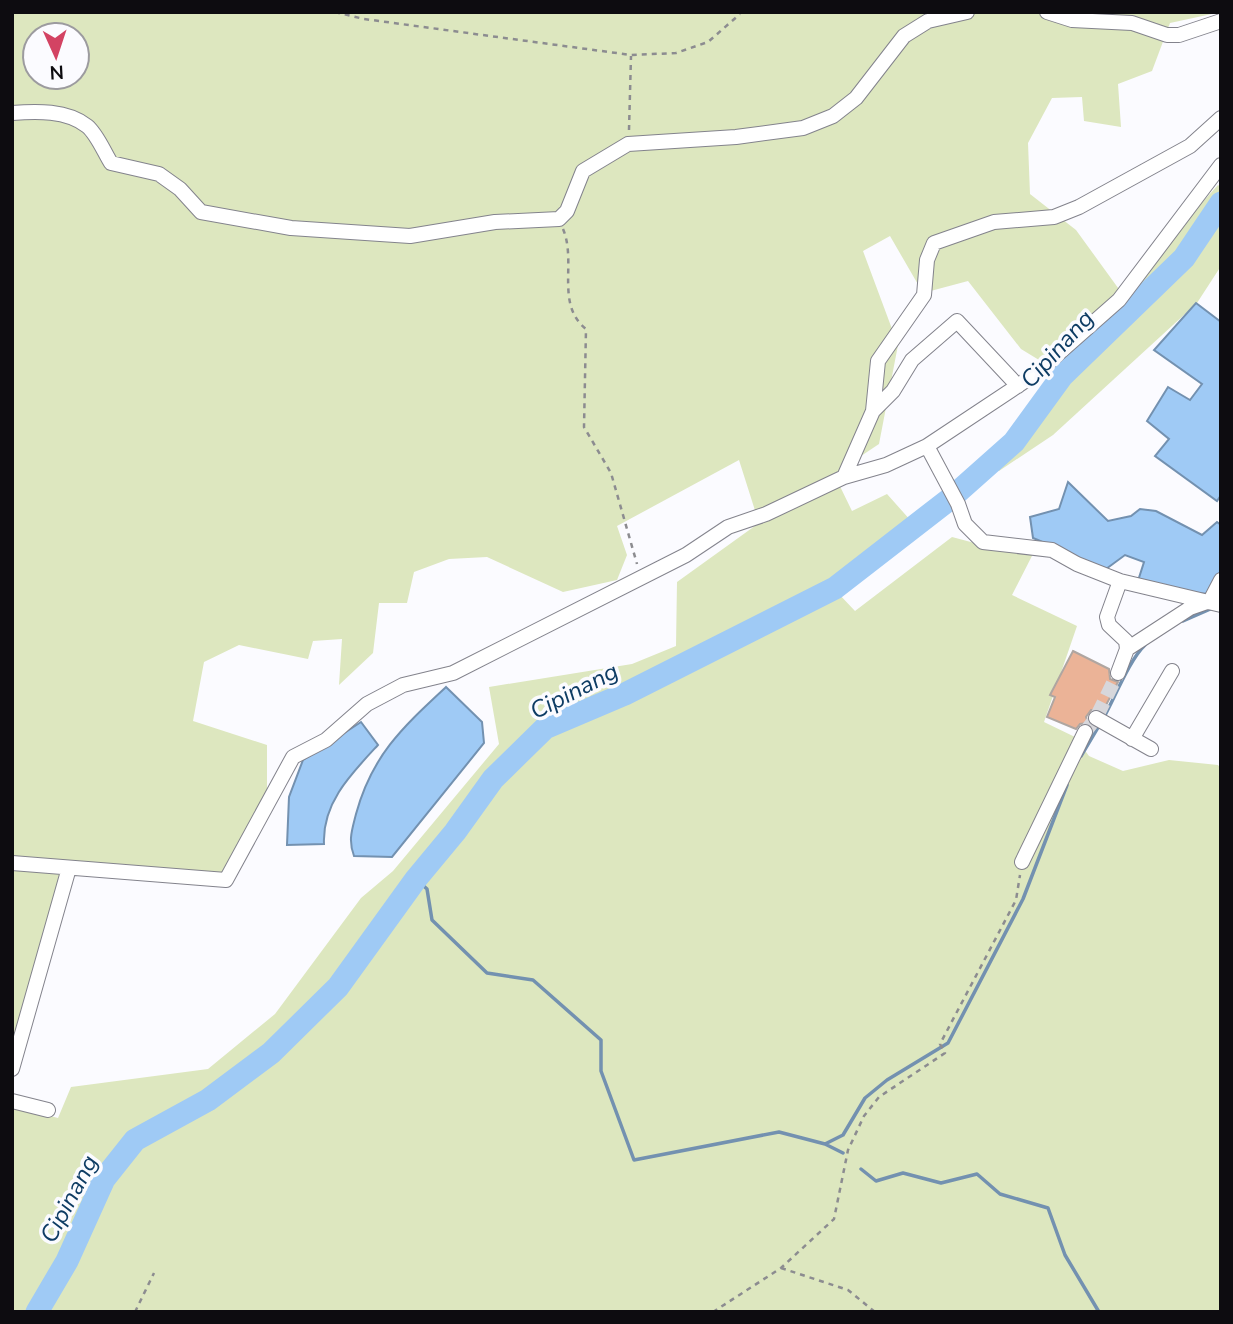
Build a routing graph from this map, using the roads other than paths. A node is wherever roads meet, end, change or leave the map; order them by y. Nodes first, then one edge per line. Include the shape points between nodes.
1 (967, 12) edge
2 (1047, 12) edge
3 (1221, 21) edge
4 (12, 113) edge
5 (1221, 118) edge
6 (1221, 165) edge
7 (1018, 386) junction
8 (873, 411) junction
9 (927, 446) junction
10 (844, 477) junction
11 (1221, 580) edge
12 (1121, 581) junction
13 (1216, 603) edge
14 (1127, 649) junction
15 (1172, 671) dead end
16 (1118, 673) tunnel mouth
17 (1101, 721) dead end
18 (1085, 733) tunnel mouth
19 (1132, 739) junction
20 (1151, 749) dead end
21 (1022, 862) road end
22 (12, 863) edge
23 (69, 868) junction
24 (12, 1069) edge
25 (12, 1101) edge
26 (48, 1110) dead end

1 - 4 street via 928,21 904,36 856,98 832,116 803,128 736,138 628,144 583,171 567,211 559,219 495,222 410,236 291,228 201,212 159,174 111,163 89,127 72,117
2 - 3 street via 1072,20 1132,23 1167,35
5 - 8 street via 1190,146 1079,207 1054,217 994,222 934,243 927,260 924,295 875,369
6 - 7 street via 1119,300
7 - 8 street via 957,321 912,360
7 - 9 street
8 - 10 street
9 - 10 street via 886,466
9 - 12 street via 965,524 983,542 1052,550
10 - 23 street via 727,527 686,555 453,673 403,685 367,704 326,740 293,757 226,880
11 - 13 street
12 - 13 street
12 - 14 street via 1107,617
13 - 14 street via 1190,608
14 - 16 street
15 - 19 street
17 - 19 street
18 - 21 street
19 - 20 street
22 - 23 street
23 - 24 street
25 - 26 street

